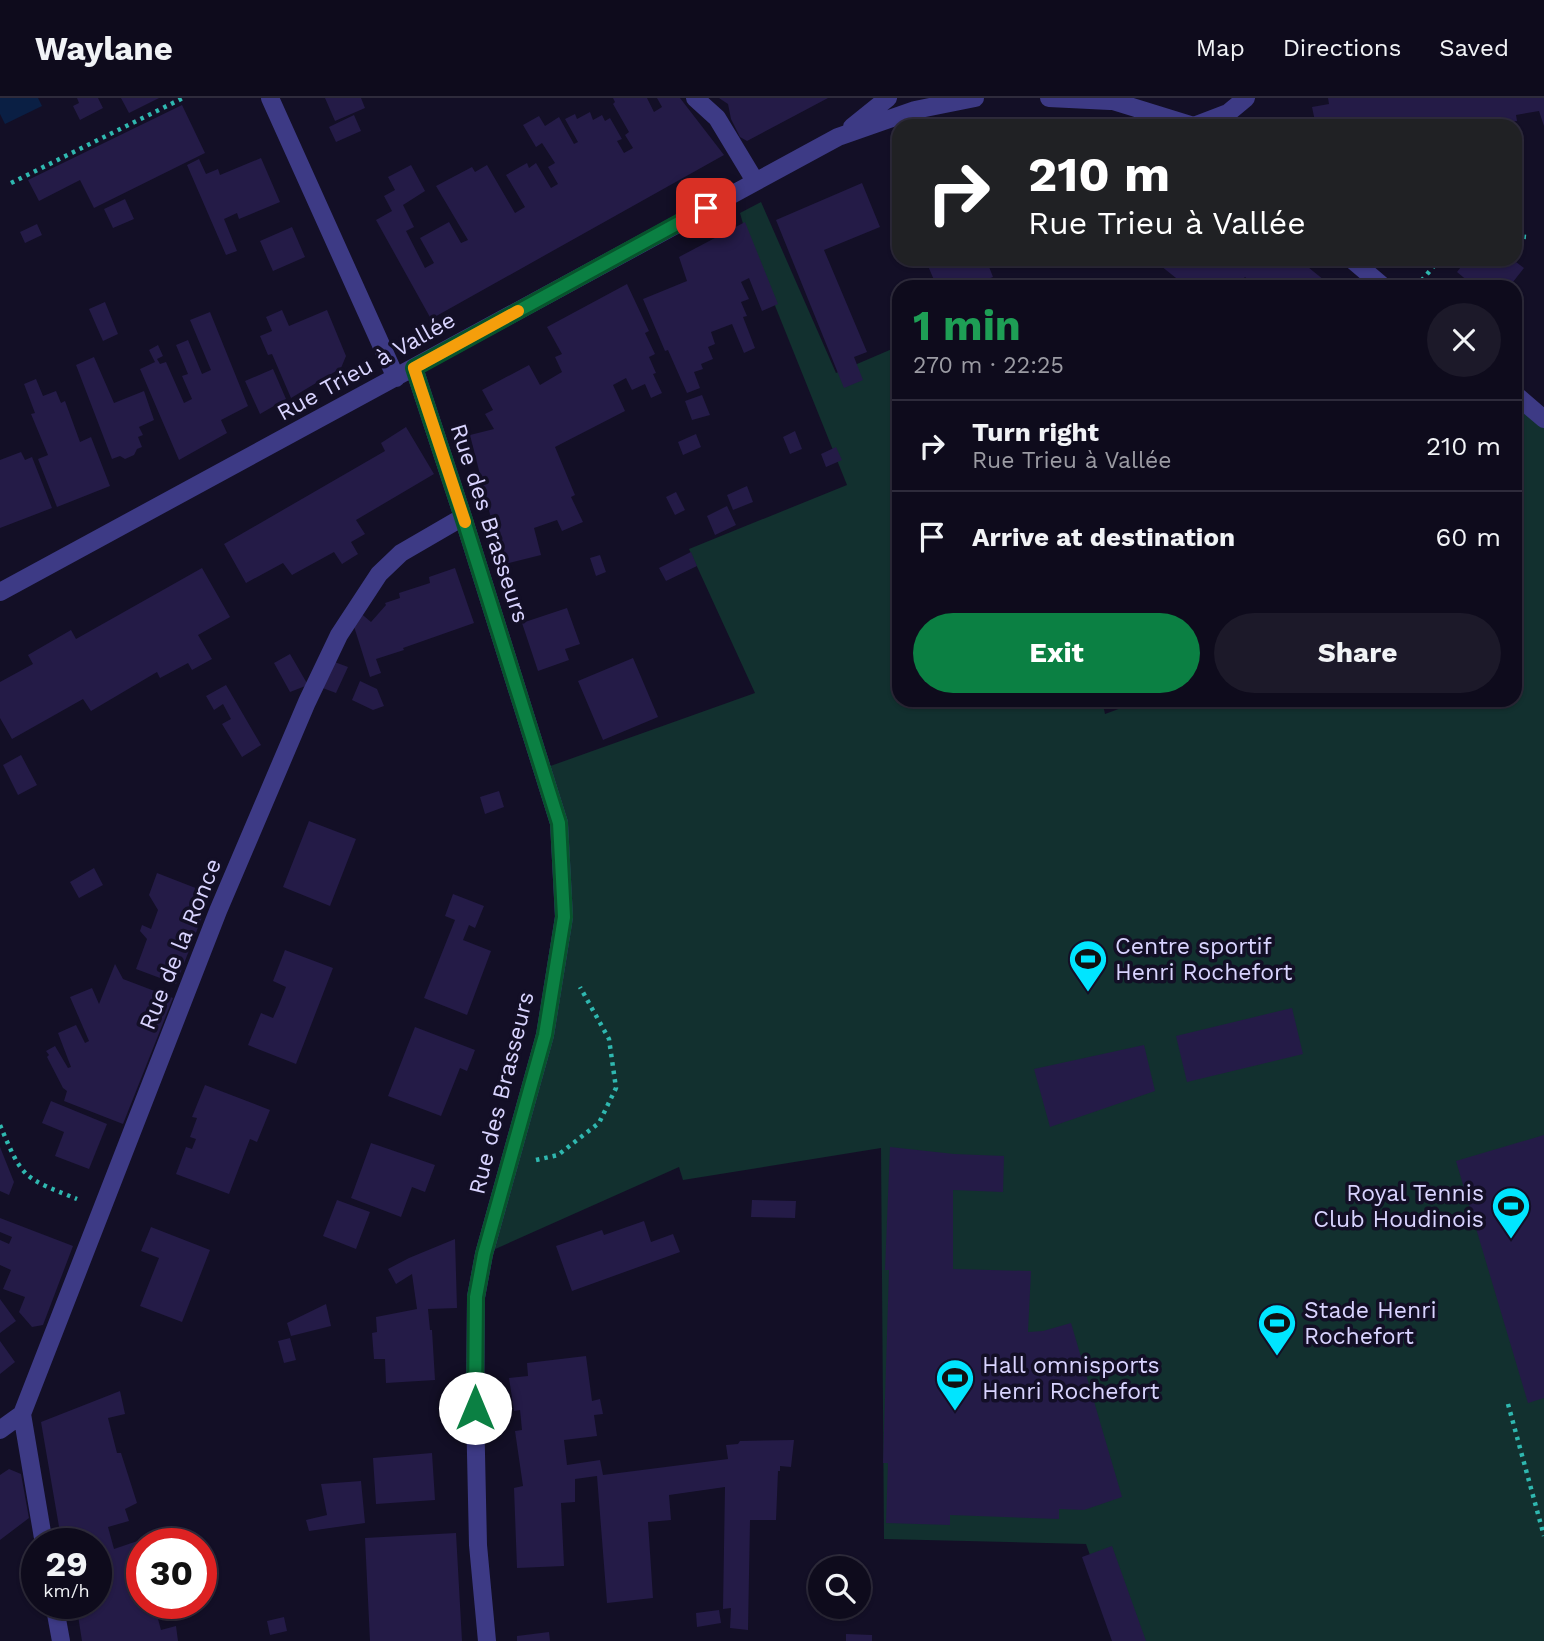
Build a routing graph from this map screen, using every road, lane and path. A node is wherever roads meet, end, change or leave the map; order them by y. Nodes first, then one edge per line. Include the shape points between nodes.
1 (183, 98) edge
2 (270, 98) edge
3 (695, 98) edge
4 (888, 98) edge
5 (975, 98) edge
6 (1049, 98) edge
7 (1246, 98) edge
8 (1106, 100) edge
9 (1170, 119) edge
10 (1212, 119) edge
11 (838, 137) junction
12 (755, 181) junction
13 (11, 183) dead end
14 (1522, 237) edge
15 (1526, 237) dead end
16 (1359, 266) edge
17 (1434, 266) edge
18 (1376, 280) edge
19 (1422, 280) edge
20 (414, 368) junction
21 (396, 378) junction
22 (1522, 400) edge
23 (1544, 419) edge
24 (463, 517) junction
25 (0, 592) edge
26 (557, 960) junction
27 (0, 1125) edge
28 (508, 1167) junction
29 (102, 1210) junction
30 (1508, 1404) dead end
31 (22, 1414) junction
32 (0, 1430) edge
33 (41, 1528) edge
34 (1544, 1536) edge
35 (57, 1619) edge
36 (61, 1641) edge
37 (487, 1641) edge

1 - 13 path
2 - 21 street
3 - 12 street via 717,118
4 - 11 street
5 - 11 street via 915,110
6 - 8 street
7 - 10 street
8 - 9 street
11 - 12 street, Rue Trieu à Vallée
12 - 20 street, Rue Trieu à Vallée
14 - 15 path
16 - 18 street
17 - 19 path
20 - 21 street, Rue Trieu à Vallée
20 - 24 street, Rue des Brasseurs
21 - 25 street, Rue Trieu à Vallée
22 - 23 street
24 - 26 street, Rue des Brasseurs via 559,823 564,917
24 - 29 street, Rue de la Ronce via 401,553 386,567 339,635 218,911
26 - 28 street, Rue des Brasseurs via 545,1035
26 - 28 path via 581,988 609,1039 616,1088 599,1123 558,1155
27 - 29 path via 17,1165 33,1182
28 - 37 street, Rue des Brasseurs via 476,1297 478,1545
29 - 31 street, Rue de la Ronce
30 - 34 path
31 - 32 street
31 - 33 street
35 - 36 street

